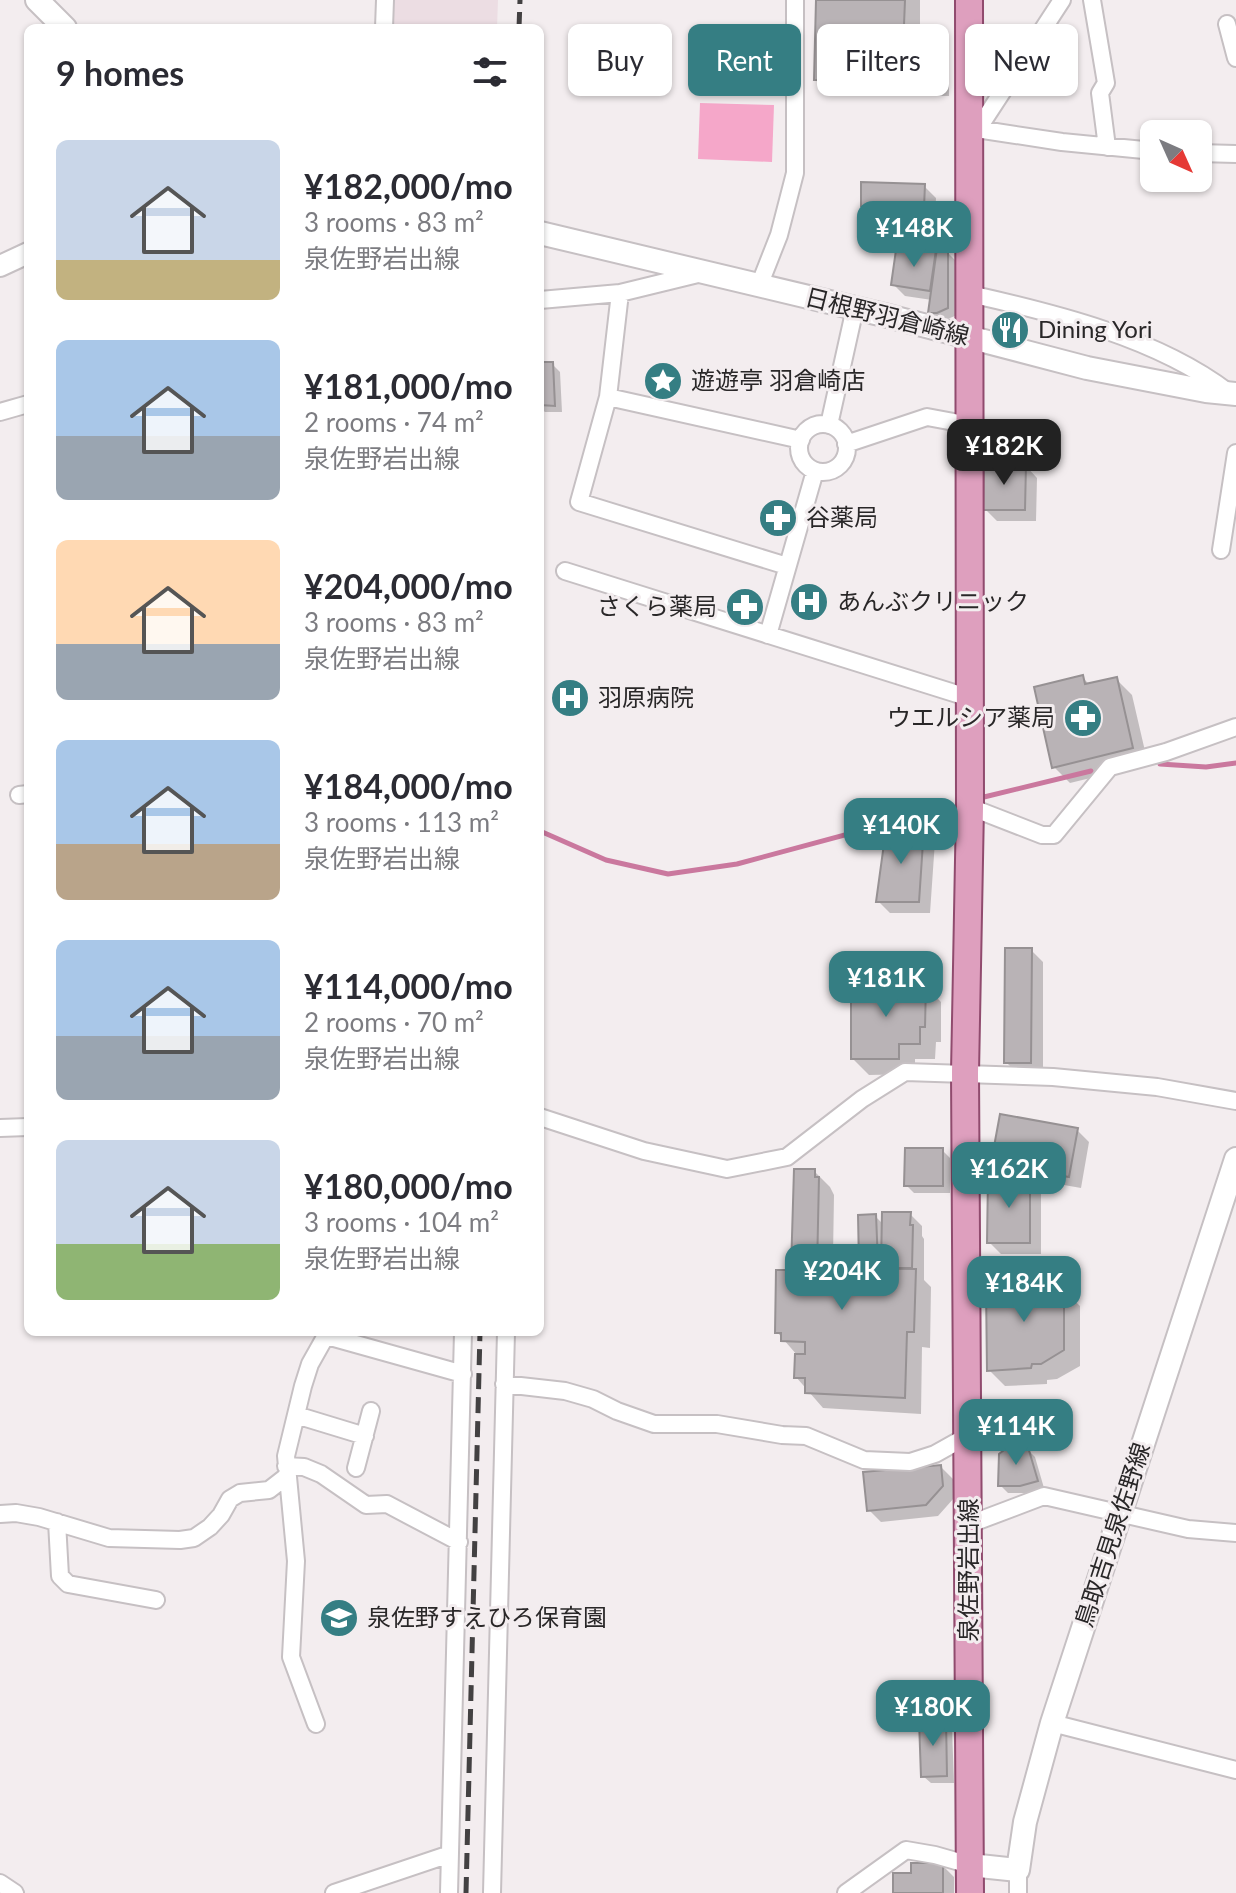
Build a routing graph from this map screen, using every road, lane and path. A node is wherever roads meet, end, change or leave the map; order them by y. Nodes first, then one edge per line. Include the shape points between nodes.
1 (37, 0) edge
2 (385, 0) edge
3 (795, 0) edge
4 (969, 0) edge
5 (1062, 0) edge
6 (1092, 0) edge
7 (61, 24) edge
8 (384, 24) edge
9 (1227, 24) dead end
10 (1236, 58) edge
11 (974, 129) junction
12 (1107, 147) junction
13 (1140, 150) edge
14 (1212, 153) edge
15 (1236, 154) edge
16 (544, 234) edge
17 (24, 255) edge
18 (0, 266) edge
19 (703, 272) junction
20 (759, 286) junction
21 (620, 293) junction
22 (970, 294) junction
23 (544, 300) edge
24 (855, 308) junction
25 (970, 338) junction
26 (1232, 393) edge
27 (608, 397) junction
28 (24, 405) edge
29 (0, 412) edge
30 (829, 425) junction
31 (970, 425) junction
32 (801, 440) junction
33 (846, 444) junction
34 (1236, 453) edge
35 (815, 471) junction
36 (1221, 550) dead end
37 (787, 566) junction
38 (565, 571) dead end
39 (768, 635) junction
40 (970, 698) junction
41 (1236, 727) edge
42 (970, 807) junction
43 (965, 1073) junction
44 (1236, 1101) edge
45 (544, 1118) edge
46 (24, 1127) edge
47 (0, 1128) edge
48 (1236, 1159) edge
49 (326, 1336) edge
50 (334, 1336) edge
51 (463, 1336) edge
52 (506, 1336) edge
53 (463, 1374) junction
54 (504, 1384) junction
55 (371, 1411) dead end
56 (296, 1415) junction
57 (969, 1435) junction
58 (365, 1436) junction
59 (356, 1468) dead end
60 (287, 1471) junction
61 (1121, 1512) junction
62 (0, 1514) edge
63 (57, 1522) junction
64 (970, 1524) junction
65 (1236, 1533) edge
66 (459, 1542) junction
67 (156, 1600) dead end
68 (1052, 1723) junction
69 (316, 1724) dead end
70 (1236, 1770) edge
71 (450, 1854) junction
72 (970, 1865) junction
73 (1018, 1870) junction
74 (0, 1883) edge
75 (15, 1893) edge
76 (334, 1893) edge
77 (449, 1893) edge
78 (492, 1893) edge
79 (846, 1893) edge
80 (970, 1893) edge
81 (1018, 1893) edge

1 - 7 main road
2 - 8 street
3 - 20 street via 795,173
4 - 11 main road, 泉佐野岩出線
5 - 11 street
6 - 12 street via 1106,83 1100,93
9 - 10 street
11 - 12 street
11 - 22 main road, 泉佐野岩出線
12 - 13 street
14 - 15 street
16 - 19 main road, 日根野羽倉崎線
17 - 18 street
19 - 20 main road, 日根野羽倉崎線
19 - 21 street
20 - 24 main road, 日根野羽倉崎線
21 - 23 street
21 - 27 street
22 - 25 main road, 泉佐野岩出線
22 - 26 street via 1047,311 1175,358
24 - 25 main road, 日根野羽倉崎線
24 - 30 street
25 - 26 main road, 日根野羽倉崎線 via 1087,368
25 - 31 main road, 泉佐野岩出線
27 - 32 street
27 - 37 street via 579,502
28 - 29 street
30 - 32 street via 810,428
30 - 33 street via 839,430
31 - 33 street via 927,417
31 - 40 main road, 泉佐野岩出線
32 - 35 street via 800,455
33 - 35 street via 838,466
34 - 36 street
35 - 37 street
37 - 39 street
38 - 39 street
39 - 40 street
40 - 42 main road, 泉佐野岩出線
41 - 42 street via 1110,767 1054,835
42 - 43 main road, 泉佐野岩出線
43 - 44 street via 1157,1087
43 - 45 street via 905,1072 787,1157 727,1169 644,1151
43 - 57 main road, 泉佐野岩出線
46 - 47 street
48 - 61 main road, 鳥取吉見泉佐野線
49 - 56 street via 310,1364
50 - 53 street
51 - 53 street
52 - 54 street
53 - 66 street
54 - 57 street via 565,1391 654,1424 717,1424 806,1436 864,1460 910,1462
54 - 78 street
55 - 58 street
56 - 58 street
56 - 60 street
57 - 64 main road, 泉佐野岩出線
58 - 59 street
60 - 63 street via 269,1490 230,1499 210,1527 194,1538 109,1538
60 - 66 street via 304,1467 321,1474 366,1505 387,1504
60 - 69 street via 296,1561 291,1657
61 - 64 street via 1044,1496
61 - 65 street via 1188,1529
61 - 68 main road, 鳥取吉見泉佐野線
62 - 63 street
63 - 67 street via 60,1576 68,1584
64 - 72 main road, 泉佐野岩出線
66 - 71 street
68 - 70 street
68 - 73 main road, 鳥取吉見泉佐野線
71 - 76 street
71 - 77 street
72 - 73 main road
72 - 79 street via 906,1850
72 - 80 main road, 泉佐野岩出線
73 - 81 street
74 - 75 street

